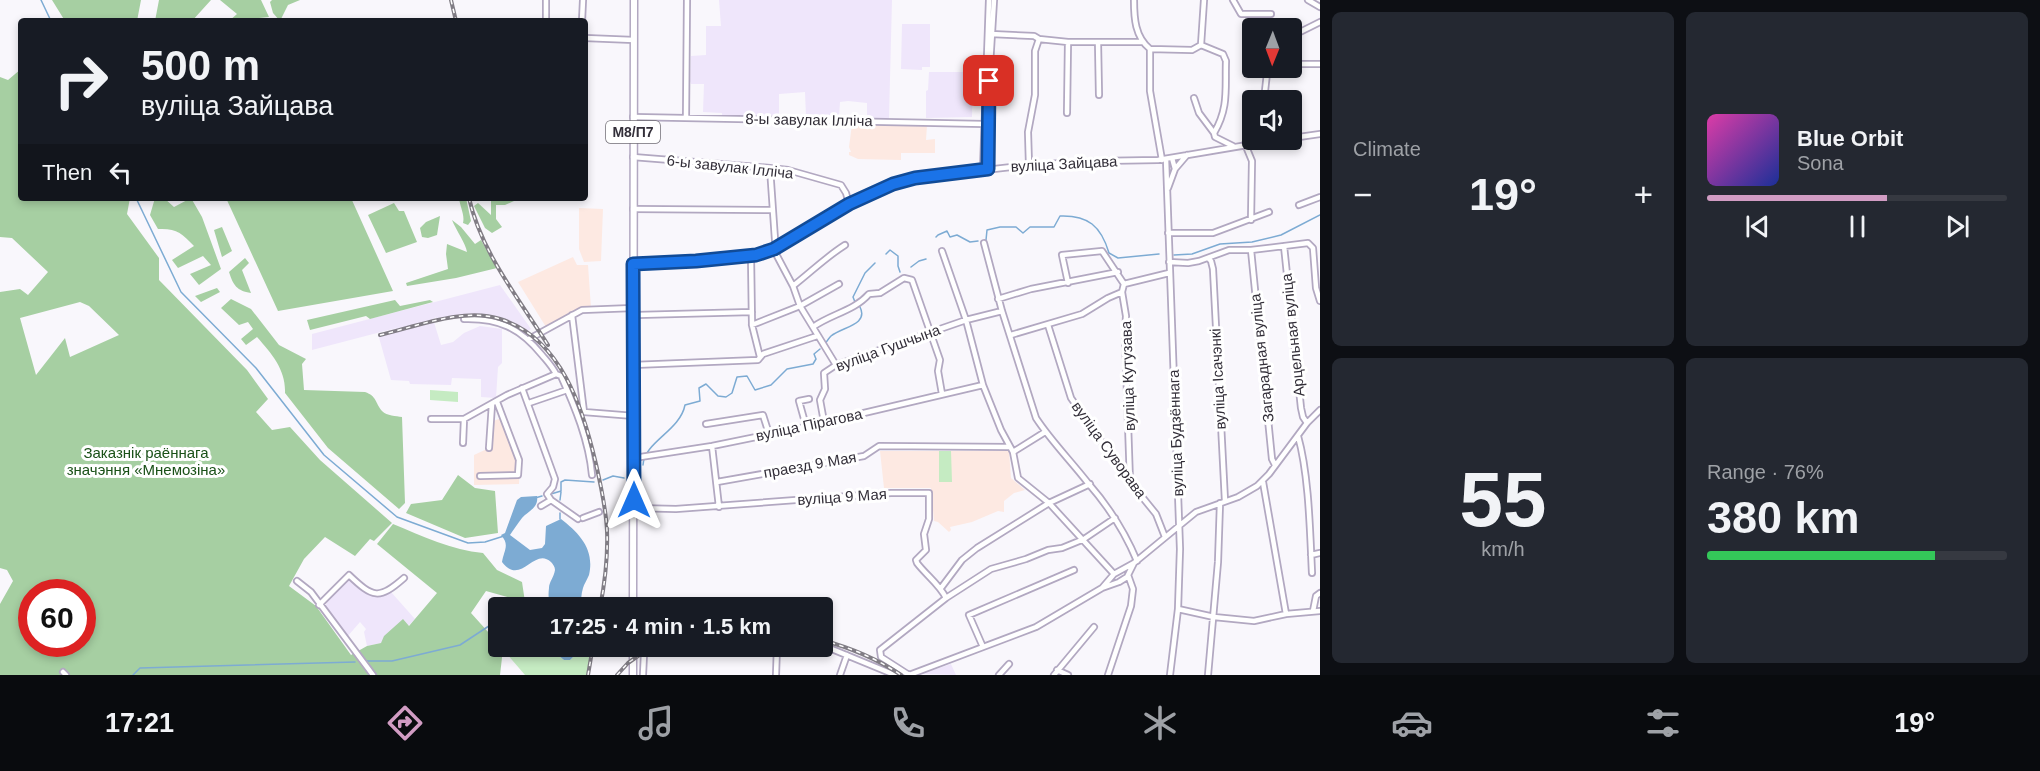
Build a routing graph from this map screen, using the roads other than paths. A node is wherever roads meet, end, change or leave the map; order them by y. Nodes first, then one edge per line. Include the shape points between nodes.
1 (546, 0) edge
2 (583, 0) edge
3 (634, 0) edge
4 (687, 0) edge
5 (990, 0) edge
6 (994, 0) edge
7 (1134, 0) edge
8 (1204, 0) edge
9 (1233, 0) edge
10 (1308, 0) edge
11 (1320, 7) edge
12 (1270, 14) dead end
13 (546, 18) edge
14 (582, 18) edge
15 (1320, 22) edge
16 (1302, 31) edge
17 (990, 34) junction
18 (588, 38) edge
19 (1039, 39) junction
20 (634, 40) junction
21 (1068, 42) junction
22 (1098, 42) junction
23 (1142, 42) junction
24 (1201, 45) junction
25 (1150, 49) junction
26 (1302, 64) edge
27 (1320, 64) edge
28 (1099, 95) dead end
29 (1194, 98) dead end
30 (1067, 113) dead end
31 (633, 117) junction
32 (686, 118) junction
33 (984, 124) junction
34 (1214, 133) junction
35 (1320, 134) edge
36 (1302, 137) edge
37 (1242, 144) edge
38 (1233, 146) junction
39 (1247, 150) edge
40 (1187, 155) junction
41 (633, 157) junction
42 (1172, 158) junction
43 (1164, 159) junction
44 (1029, 165) junction
45 (770, 168) junction
46 (986, 169) junction
47 (1175, 169) junction
48 (1167, 190) junction
49 (1320, 197) edge
50 (849, 204) junction
51 (1299, 205) dead end
52 (633, 209) junction
53 (772, 210) junction
54 (1269, 212) dead end
55 (1251, 220) junction
56 (1168, 233) junction
57 (984, 243) dead end
58 (845, 245) dead end
59 (1284, 246) junction
60 (774, 249) junction
61 (1251, 250) junction
62 (942, 251) dead end
63 (750, 256) junction
64 (1208, 258) junction
65 (1168, 262) junction
66 (633, 264) junction
67 (1118, 272) junction
68 (1169, 273) junction
69 (1068, 283) junction
70 (839, 284) dead end
71 (1124, 284) junction
72 (793, 286) junction
73 (1122, 292) junction
74 (998, 299) junction
75 (1320, 301) edge
76 (800, 306) junction
77 (633, 308) junction
78 (1002, 311) junction
79 (752, 312) junction
80 (572, 315) junction
81 (464, 319) dead end
82 (966, 320) junction
83 (752, 325) junction
84 (1048, 325) junction
85 (813, 327) junction
86 (931, 332) junction
87 (1011, 335) junction
88 (817, 336) junction
89 (529, 339) junction
90 (760, 357) junction
91 (633, 365) junction
92 (836, 365) junction
93 (556, 374) junction
94 (983, 385) junction
95 (522, 388) junction
96 (567, 390) junction
97 (942, 394) junction
98 (809, 399) dead end
99 (494, 403) junction
100 (529, 403) junction
101 (1320, 410) edge
102 (634, 416) junction
103 (431, 418) dead end
104 (464, 419) junction
105 (824, 422) junction
106 (1308, 423) junction
107 (706, 424) dead end
108 (806, 426) junction
109 (1045, 432) junction
110 (769, 434) junction
111 (1298, 436) junction
112 (462, 444) dead end
113 (712, 446) junction
114 (489, 448) dead end
115 (1011, 449) junction
116 (634, 458) junction
117 (1275, 465) junction
118 (480, 476) dead end
119 (592, 476) dead end
120 (717, 482) junction
121 (1130, 482) junction
122 (1263, 482) junction
123 (1090, 484) junction
124 (550, 500) junction
125 (1222, 502) junction
126 (1049, 503) junction
127 (541, 506) dead end
128 (719, 507) junction
129 (634, 508) junction
130 (599, 512) dead end
131 (1115, 518) junction
132 (1179, 525) junction
133 (1165, 537) junction
134 (1084, 539) junction
135 (1320, 553) edge
136 (1311, 555) junction
137 (1136, 562) junction
138 (1122, 569) junction
139 (1074, 570) dead end
140 (1312, 573) dead end
141 (1113, 575) junction
142 (1127, 577) junction
143 (404, 578) dead end
144 (297, 581) dead end
145 (1119, 582) junction
146 (941, 588) junction
147 (1102, 588) junction
148 (1320, 593) edge
149 (633, 597) edge
150 (946, 598) junction
151 (319, 605) junction
152 (1178, 609) junction
153 (1320, 611) edge
154 (1313, 612) junction
155 (1286, 614) junction
156 (1214, 617) junction
157 (1094, 627) dead end
158 (983, 646) junction
159 (833, 649) edge
160 (847, 655) junction
161 (633, 657) edge
162 (644, 657) edge
163 (777, 657) edge
164 (1009, 664) dead end
165 (1055, 672) edge
166 (373, 675) edge
167 (633, 675) edge
168 (643, 675) edge
169 (776, 675) edge
170 (840, 675) edge
171 (895, 675) edge
172 (909, 675) edge
173 (999, 675) edge
174 (1068, 675) edge
175 (1108, 675) edge
176 (1170, 675) edge
177 (1208, 675) edge

1 - 13 street
2 - 14 street
3 - 20 main road, М8/П7
4 - 32 street
5 - 17 street
6 - 17 street
7 - 23 street via 1135,24
8 - 24 street
9 - 12 street via 1241,14
10 - 11 street
15 - 16 street
17 - 19 street
17 - 33 street
17 - 46 street
18 - 20 street
19 - 21 street
19 - 44 street via 1028,132
20 - 31 main road, М8/П7
21 - 22 street
21 - 30 street
22 - 23 street
22 - 28 street
23 - 25 street
24 - 25 street via 1192,50
24 - 34 street via 1221,52 1226,61 1225,108
25 - 43 street, вуліца Будзённага via 1150,92
26 - 27 street
29 - 34 street via 1199,113
31 - 32 street, 8-ы завулак Ілліча
31 - 41 main road, М8/П7
32 - 33 street, 8-ы завулак Ілліча
33 - 46 street
34 - 38 street
35 - 36 street
37 - 38 street, вуліца Зайцава
38 - 40 street, вуліца Зайцава
39 - 55 street via 1252,161
40 - 42 street, вуліца Зайцава
40 - 47 street, вуліца Будзённага
41 - 45 street, 6-ы завулак Ілліча
41 - 52 main road, М8/П7
42 - 43 street, вуліца Зайцава
42 - 47 street
43 - 44 street, вуліца Зайцава
43 - 48 street, вуліца Будзённага
44 - 46 street, вуліца Зайцава
45 - 50 street, 6-ы завулак Ілліча via 841,185
45 - 53 street
46 - 50 street, вуліца Зайцава via 915,178
47 - 48 street, вуліца Будзённага
48 - 56 street, вуліца Будзённага
49 - 51 street
50 - 60 street, вуліца Зайцава
52 - 53 street
52 - 66 main road, М8/П7
53 - 60 street
54 - 55 street
55 - 56 street via 1213,233
56 - 65 street, вуліца Будзённага
57 - 74 street
58 - 72 street
59 - 61 street
59 - 75 street via 1312,244
59 - 106 street, Арцельная вуліца via 1300,408
60 - 63 street, вуліца Зайцава
60 - 72 street
61 - 64 street via 1229,250
61 - 117 street, Загарадная вуліца
62 - 82 street
63 - 66 street, вуліца Зайцава
63 - 79 street
64 - 65 street
64 - 125 street, вуліца Ісачэнкі via 1213,269
65 - 68 street, вуліца Будзённага
66 - 77 main road, М8/П7
67 - 69 street
67 - 69 street via 1102,252 1062,255
67 - 71 street
68 - 71 street
68 - 132 street, вуліца Будзённага
69 - 74 street
70 - 76 street
71 - 73 street, вуліца Кутузава
72 - 76 street
73 - 84 street via 1082,314
73 - 121 street, вуліца Кутузава
74 - 78 street
76 - 83 street
76 - 85 street
77 - 79 street via 637,315
77 - 80 street via 582,310
77 - 91 main road, М8/П7
78 - 82 street, вуліца Гушчына
78 - 87 street
79 - 83 street
80 - 89 street
80 - 102 street via 584,412
81 - 89 street via 500,324
82 - 86 street, вуліца Гушчына
82 - 94 street
83 - 90 street
84 - 87 street
84 - 121 street, вуліца Суворава via 1071,398
85 - 86 street via 862,302 869,294 880,293 908,278 915,284
85 - 88 street
86 - 92 street, вуліца Гушчына
86 - 97 street via 940,360
87 - 109 street via 1036,418
88 - 90 street
88 - 92 street
89 - 93 street
90 - 91 street
91 - 102 main road, М8/П7
92 - 105 street, вуліца Гушчына via 824,373 825,388 820,400
93 - 95 street
93 - 96 street
94 - 97 street, вуліца Пірагова
94 - 115 street
95 - 99 street
95 - 100 street
96 - 100 street
96 - 119 street via 588,449
97 - 105 street, вуліца Пірагова
98 - 108 street via 799,401
99 - 104 street
99 - 114 street
99 - 118 street via 519,460 518,475
100 - 124 street via 555,479 547,494
101 - 106 street
102 - 116 main road, М8/П7
103 - 104 street
104 - 112 street
105 - 108 street, вуліца Пірагова
106 - 111 street
107 - 110 street via 763,415
108 - 110 street, вуліца Пірагова
109 - 115 street
109 - 123 street
110 - 113 street, вуліца Пірагова
111 - 117 street
111 - 136 street
113 - 116 street, вуліца Пірагова
113 - 120 street
115 - 120 street, праезд 9 Мая via 879,446 864,456
115 - 126 street via 1018,478
116 - 129 main road, М8/П7
117 - 122 street
120 - 128 street
121 - 133 street, вуліца Суворава via 1156,514
122 - 125 street
122 - 155 street
123 - 126 street
123 - 131 street
124 - 127 street
124 - 130 street via 580,518
125 - 132 street via 1196,512
125 - 156 street, вуліца Ісачэнкі
126 - 134 street
126 - 146 street via 977,548 962,560
128 - 129 street, вуліца 9 Мая
128 - 146 street, вуліца 9 Мая via 929,493 926,547 916,560
129 - 149 main road, М8/П7
131 - 134 street
131 - 137 street via 1128,538
132 - 133 street
132 - 152 street, вуліца Будзённага
133 - 137 street
134 - 141 street
134 - 150 street via 991,568
135 - 136 street
136 - 140 street
137 - 138 street
137 - 142 street
138 - 141 street
138 - 142 street via 1127,570
139 - 158 street via 969,615
141 - 145 street
141 - 147 street
142 - 145 street
142 - 175 street via 1133,589 1131,606
143 - 151 street via 388,592 379,594 362,587 349,575
144 - 151 street
145 - 147 street
146 - 150 street, вуліца 9 Мая
147 - 158 street via 1036,627
148 - 154 street
150 - 172 street via 880,650 881,657
151 - 166 street
152 - 156 street
152 - 176 street, вуліца Будзённага
153 - 154 street
154 - 155 street
155 - 156 street via 1254,621
156 - 177 street, вуліца Ісачэнкі
157 - 165 street
158 - 172 street
159 - 160 street
160 - 170 street
160 - 171 street
161 - 167 main road
162 - 168 street
163 - 169 street
164 - 173 street
165 - 174 street

